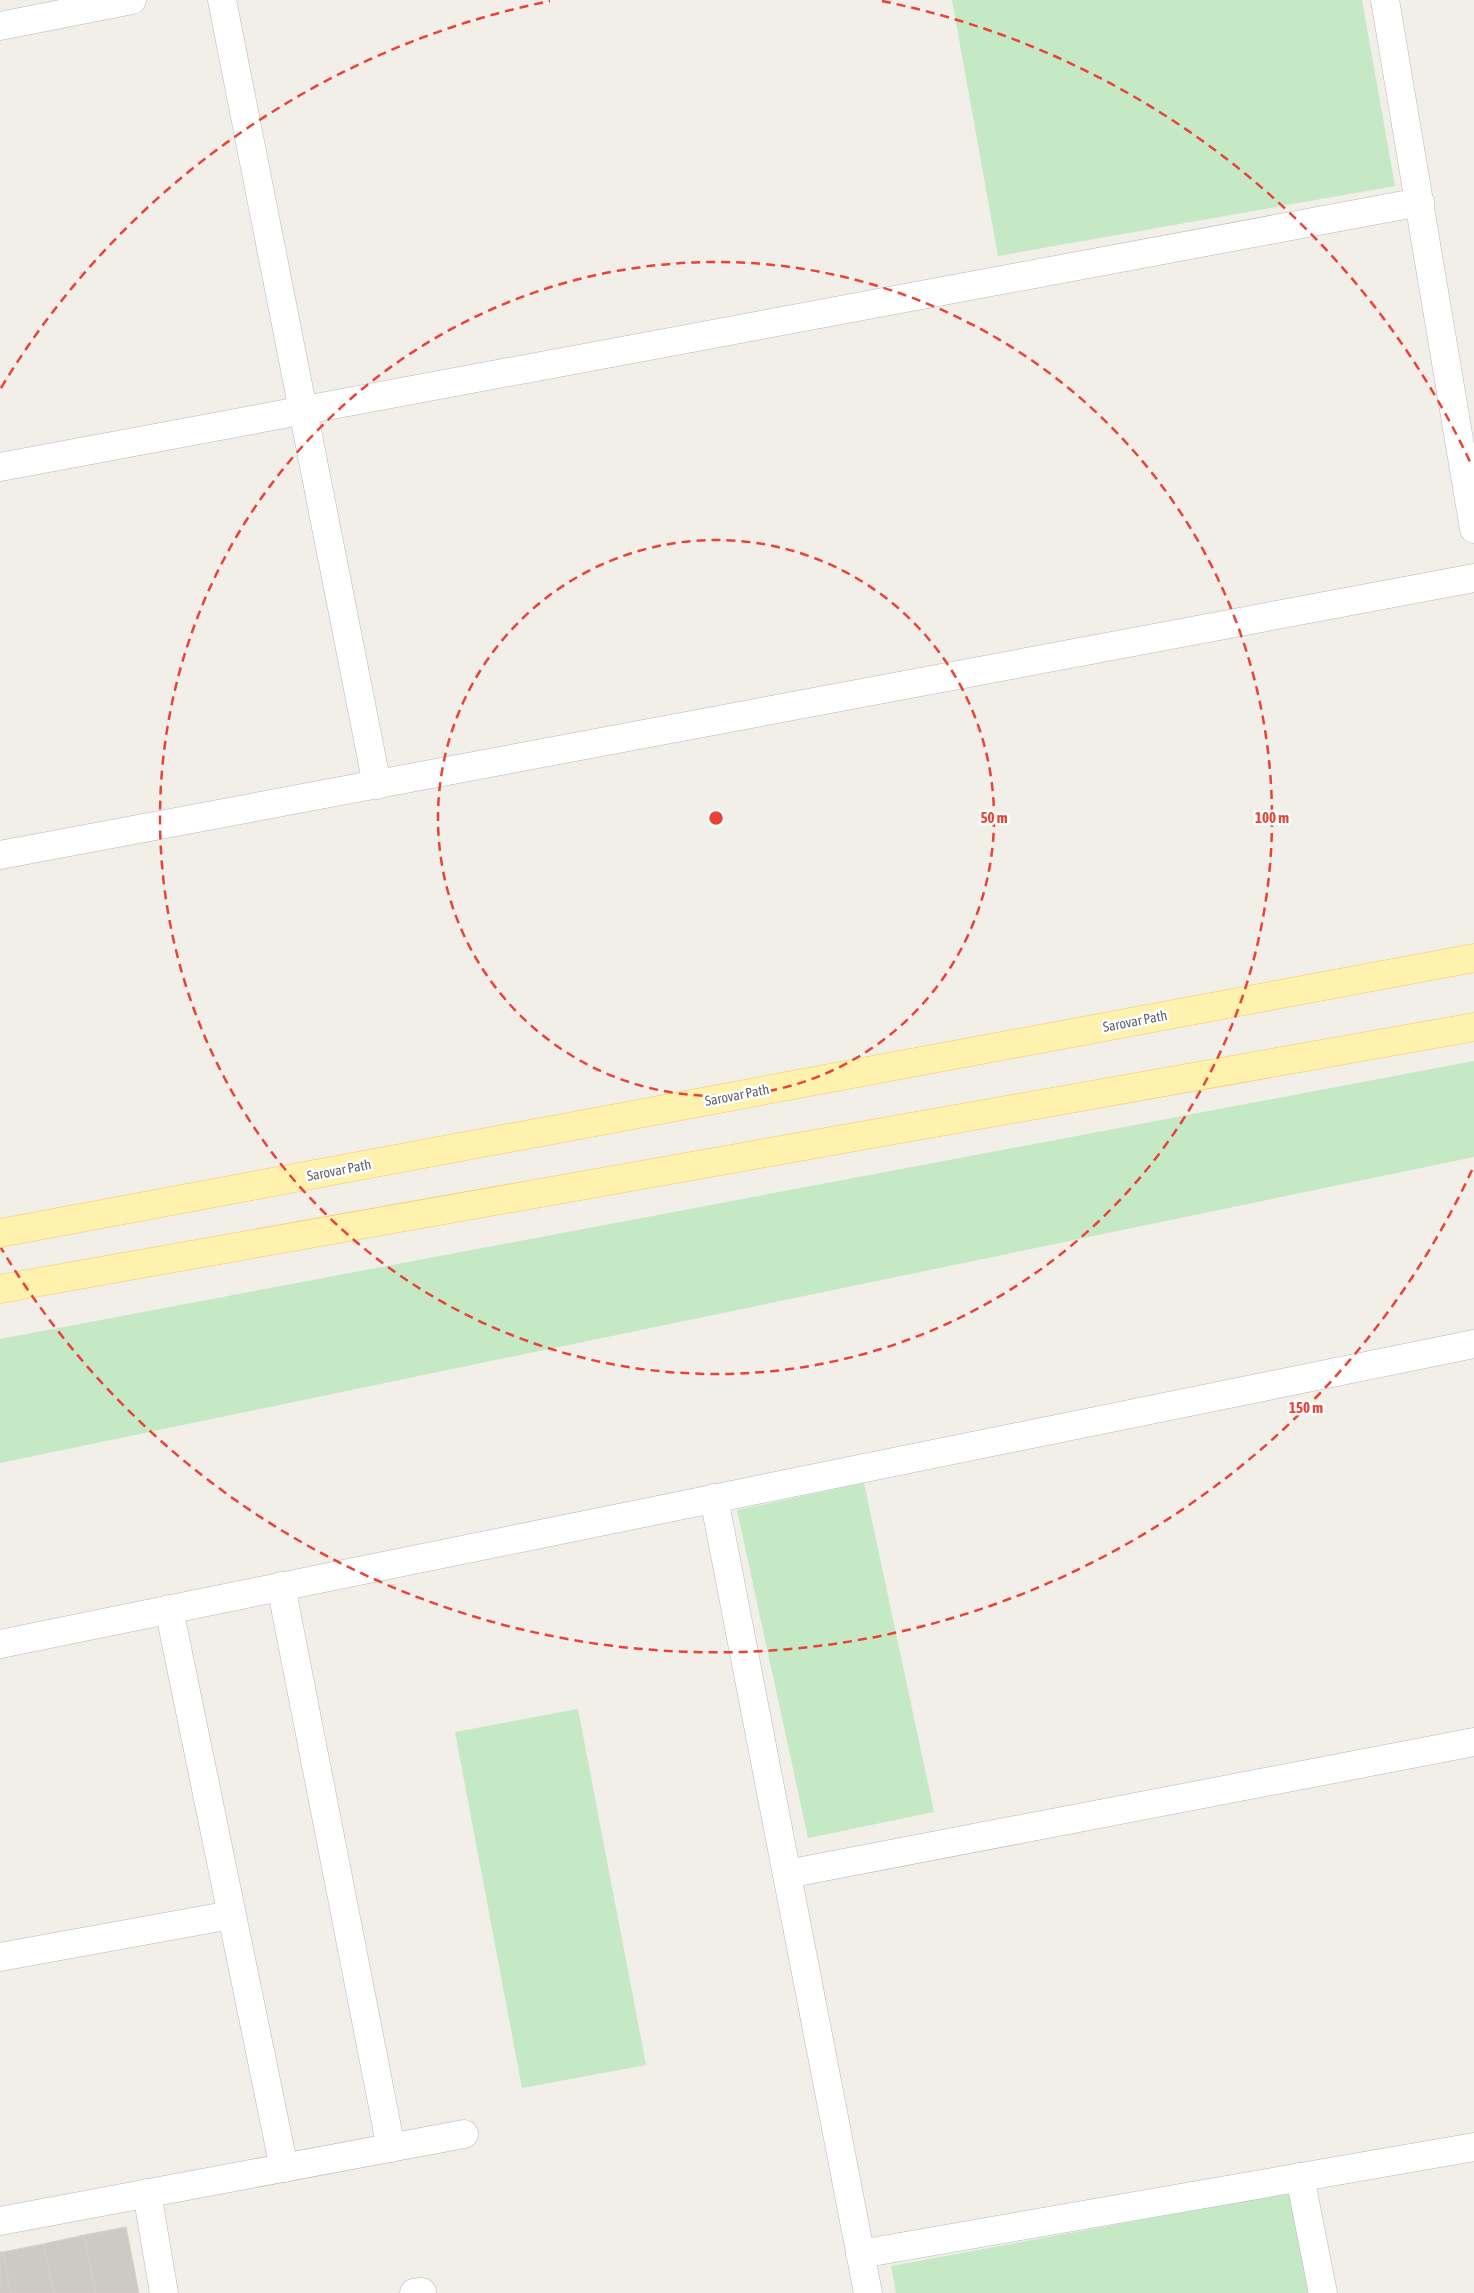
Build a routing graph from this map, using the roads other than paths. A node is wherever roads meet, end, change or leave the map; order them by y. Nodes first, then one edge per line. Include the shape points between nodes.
1 (132, 0) edge
2 (222, 0) edge
3 (1385, 0) edge
4 (0, 26) edge
5 (1420, 202) junction
6 (303, 410) junction
7 (0, 466) edge
8 (1474, 529) edge
9 (1474, 578) edge
10 (377, 785) junction
11 (0, 855) edge
12 (1474, 958) edge
13 (1474, 1027) edge
14 (0, 1233) edge
15 (0, 1289) edge
16 (1474, 1344) edge
17 (714, 1498) junction
18 (281, 1586) junction
19 (169, 1609) junction
20 (0, 1644) edge
21 (1474, 1742) edge
22 (787, 1874) junction
23 (232, 1915) junction
24 (0, 1957) edge
25 (464, 2134) dead end
26 (1474, 2147) edge
27 (391, 2148) junction
28 (284, 2168) junction
29 (1300, 2177) junction
30 (147, 2193) junction
31 (0, 2221) edge
32 (860, 2254) junction
33 (164, 2293) edge
34 (868, 2293) edge
35 (1323, 2293) edge

1 - 4 street
2 - 6 street
3 - 5 street
5 - 6 street
5 - 8 street
6 - 7 street
6 - 10 street
9 - 10 street
10 - 11 street
12 - 14 main road, Sarovar Path
13 - 15 main road
16 - 17 street
17 - 18 street
17 - 22 street
18 - 19 street
18 - 27 street
19 - 20 street
19 - 23 street
21 - 22 street
22 - 32 street
23 - 24 street
23 - 28 street
25 - 27 street
26 - 29 street
27 - 28 street
28 - 30 street
29 - 32 street
29 - 35 street
30 - 31 street
30 - 33 street
32 - 34 street

